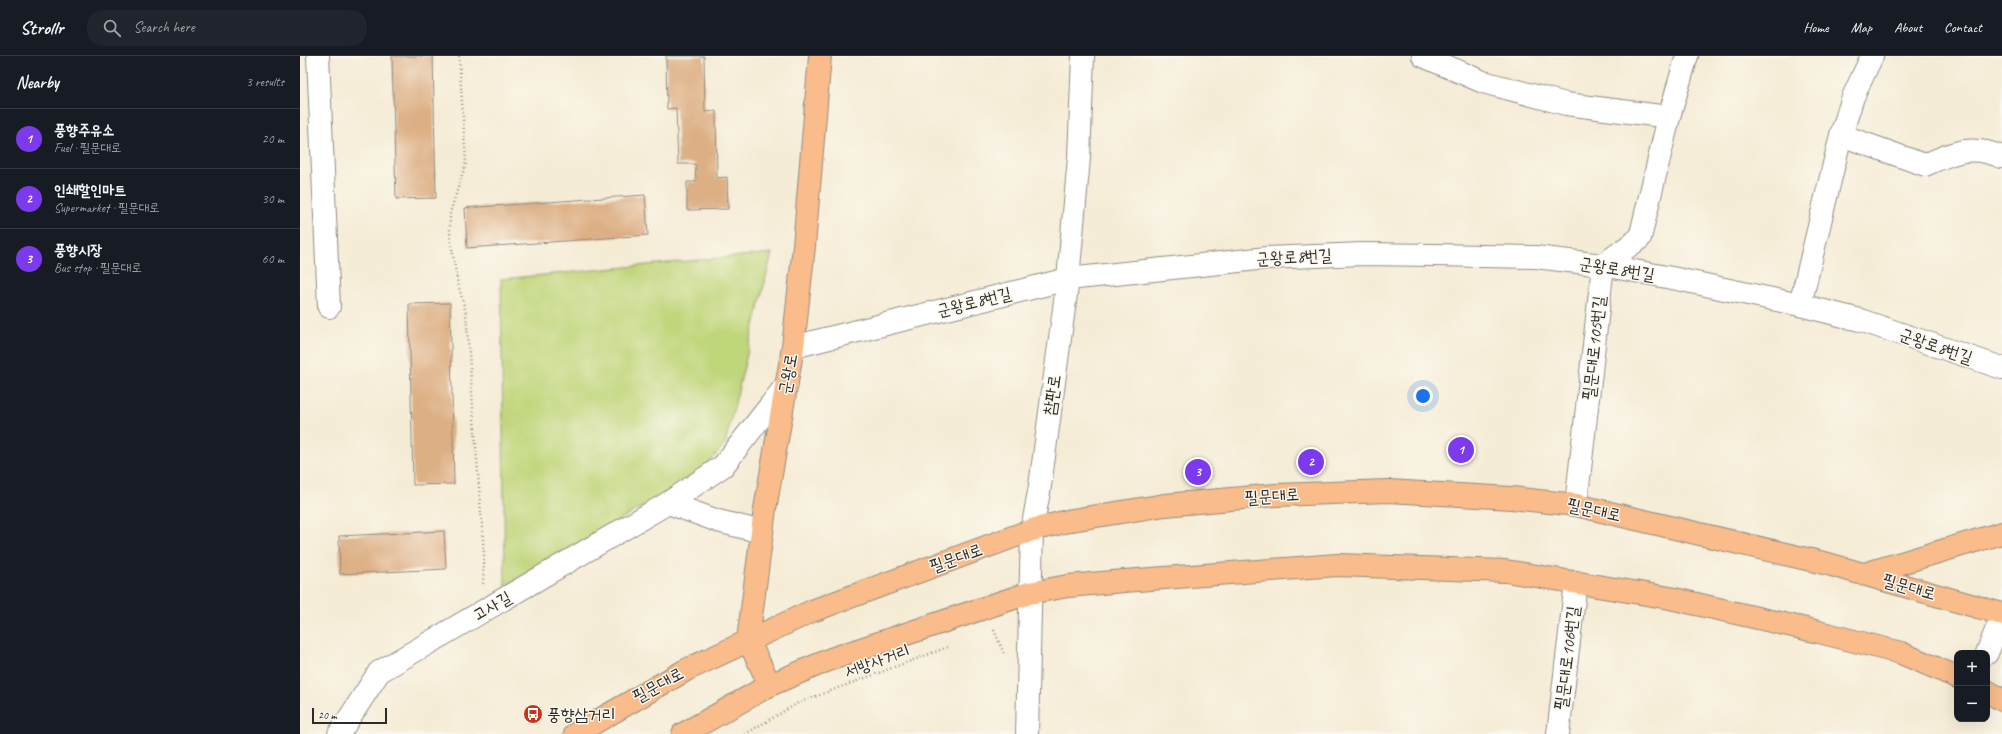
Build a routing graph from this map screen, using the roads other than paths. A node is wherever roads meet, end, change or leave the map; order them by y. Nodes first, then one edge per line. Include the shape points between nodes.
1 (318, 56) edge
2 (820, 56) edge
3 (1083, 56) edge
4 (1423, 56) edge
5 (1687, 56) edge
6 (1872, 56) edge
7 (1669, 117) junction
8 (1841, 134) junction
9 (2002, 157) edge
10 (1603, 265) junction
11 (1068, 279) junction
12 (1800, 305) junction
13 (329, 307) dead end
14 (793, 347) junction
15 (2002, 368) edge
16 (787, 384) junction
17 (668, 503) junction
18 (1576, 504) junction
19 (1032, 530) junction
20 (762, 532) junction
21 (2002, 533) edge
22 (1864, 574) junction
23 (1576, 582) junction
24 (1029, 593) junction
25 (2002, 615) edge
26 (748, 640) junction
27 (1988, 650) edge
28 (1954, 676) edge
29 (770, 685) junction
30 (1990, 693) edge
31 (2002, 700) edge
32 (340, 734) edge
33 (574, 734) edge
34 (683, 734) edge
35 (1027, 734) edge
36 (1558, 734) edge

1 - 13 street
2 - 14 main road, 군왕로
3 - 11 street, 참판로 via 1079,158
4 - 7 street via 1483,82 1566,104
5 - 7 street
6 - 8 street via 1853,97
7 - 10 street via 1640,238
8 - 9 street via 1925,165 1963,150 1974,149
8 - 12 street
10 - 11 street, 군왕로8번길 via 1535,257 1362,254 1267,258
10 - 12 street, 군왕로8번길
10 - 18 street, 필문대로105번길
11 - 14 street, 군왕로8번길
11 - 19 street, 참판로
12 - 15 street, 군왕로8번길 via 1860,320
14 - 16 main road, 군왕로
16 - 17 street, 고사길 via 724,466
16 - 20 main road, 군왕로
17 - 20 street via 718,521
17 - 32 street, 고사길 via 379,672
18 - 19 main road, 필문대로 via 1388,490 1276,495 1165,505 1072,520
18 - 22 main road, 필문대로
19 - 24 street, 참판로
19 - 26 main road, 필문대로 via 812,611
20 - 26 main road, 군왕로
21 - 22 main road
22 - 25 main road, 필문대로
23 - 24 main road via 1506,571 1336,566 1103,583
23 - 28 main road via 1670,598 1819,632 1901,653
23 - 36 street, 필문대로106번길
24 - 29 main road via 832,659
24 - 35 street, 참판로
25 - 27 street
26 - 29 main road
26 - 33 main road, 필문대로 via 680,673
29 - 34 main road
30 - 31 main road

